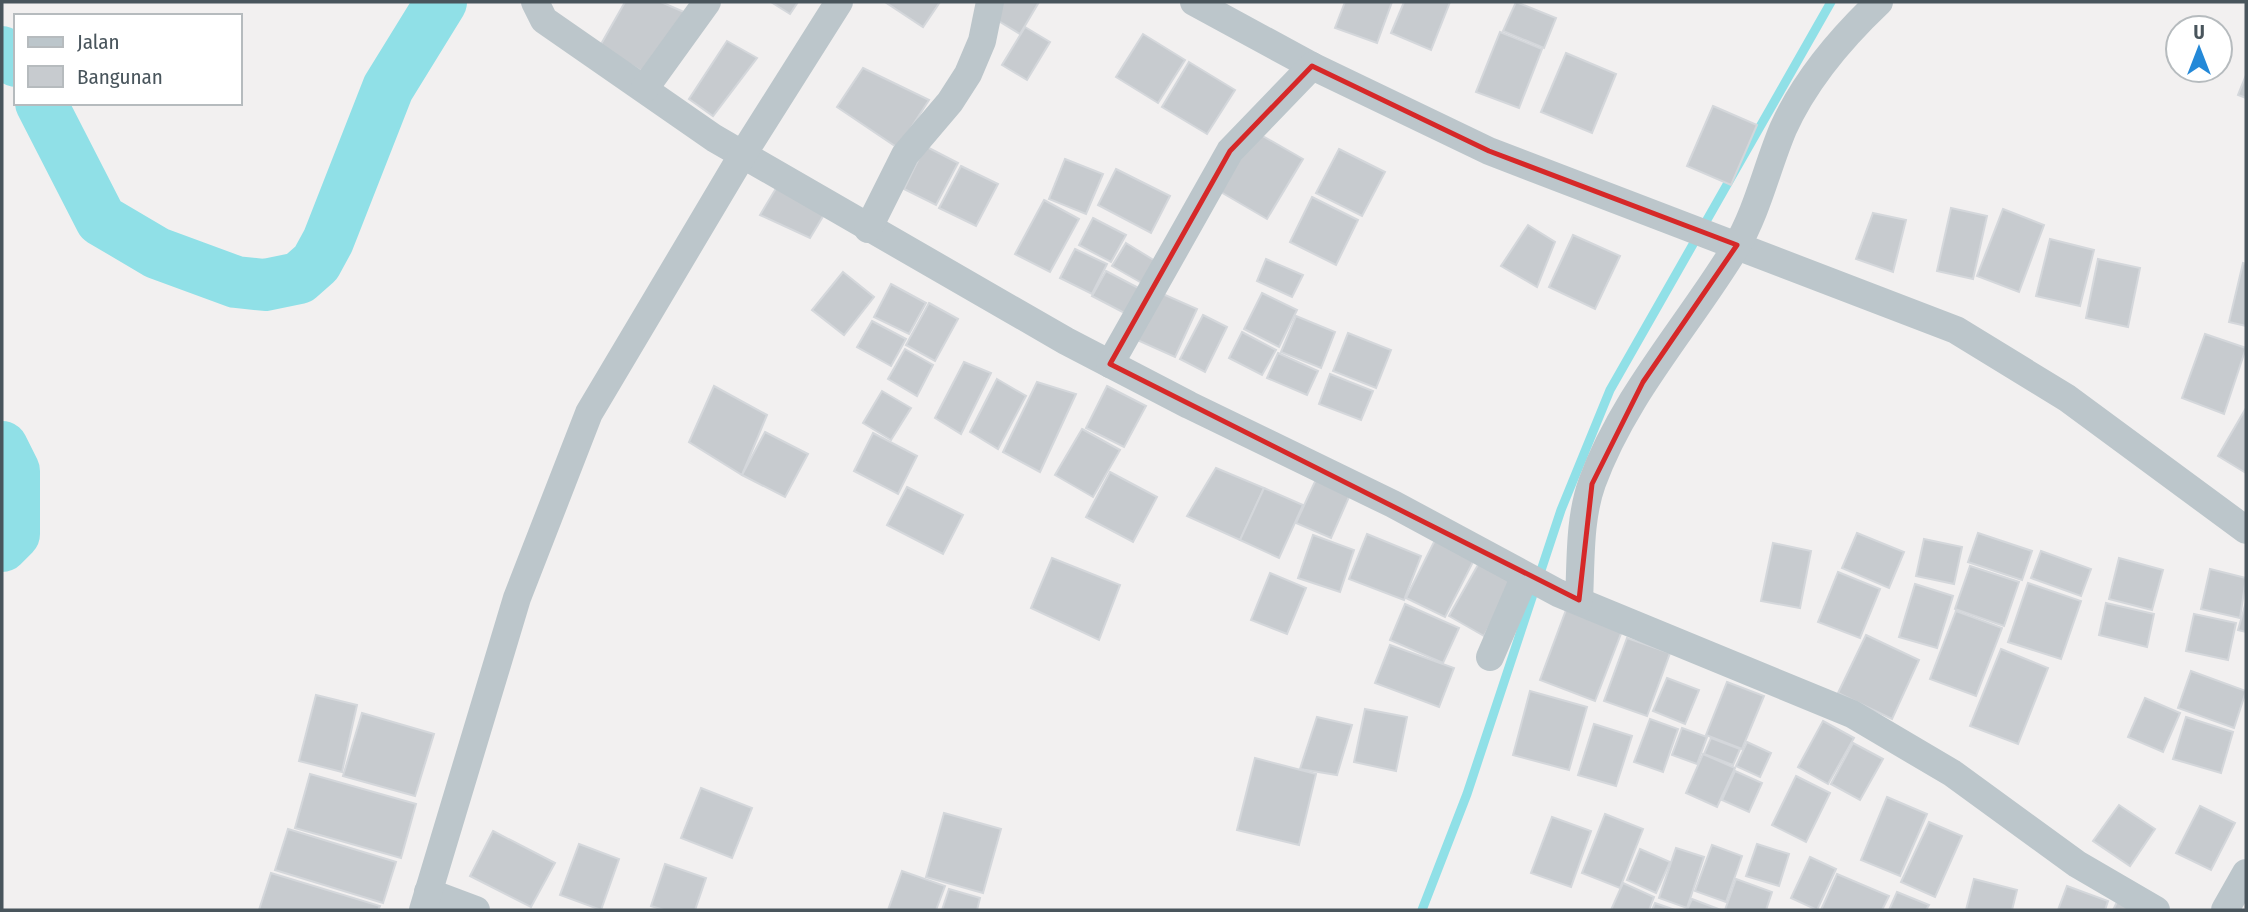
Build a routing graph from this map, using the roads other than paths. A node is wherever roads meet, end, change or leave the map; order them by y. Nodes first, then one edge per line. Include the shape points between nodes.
1 (535, 2) edge
2 (707, 2) edge
3 (839, 2) edge
4 (990, 2) edge
5 (1194, 2) edge
6 (1879, 2) edge
7 (1312, 66) junction
8 (645, 88) junction
9 (743, 154) junction
10 (869, 229) junction
11 (1724, 240) junction
12 (1110, 364) junction
13 (2246, 530) edge
14 (1529, 578) junction
15 (1569, 596) junction
16 (1490, 657) dead end
17 (2246, 875) edge
18 (425, 901) edge
19 (476, 910) edge
20 (2156, 910) edge
21 (2225, 910) edge

1 - 8 street via 544,20
2 - 8 street
3 - 9 street
4 - 10 street via 982,41 968,74 905,155
5 - 7 street
6 - 11 street via 1816,72
7 - 11 street via 1489,151
7 - 12 street via 1230,151
8 - 9 street
9 - 10 street
9 - 18 street via 589,413 517,598
10 - 12 street
11 - 13 street via 1956,330 2067,398
11 - 15 street via 1600,467 1585,511
12 - 14 street via 1394,504
14 - 15 street
14 - 16 street
15 - 20 street via 1852,713 1952,773 2077,864
17 - 21 street
18 - 19 street

